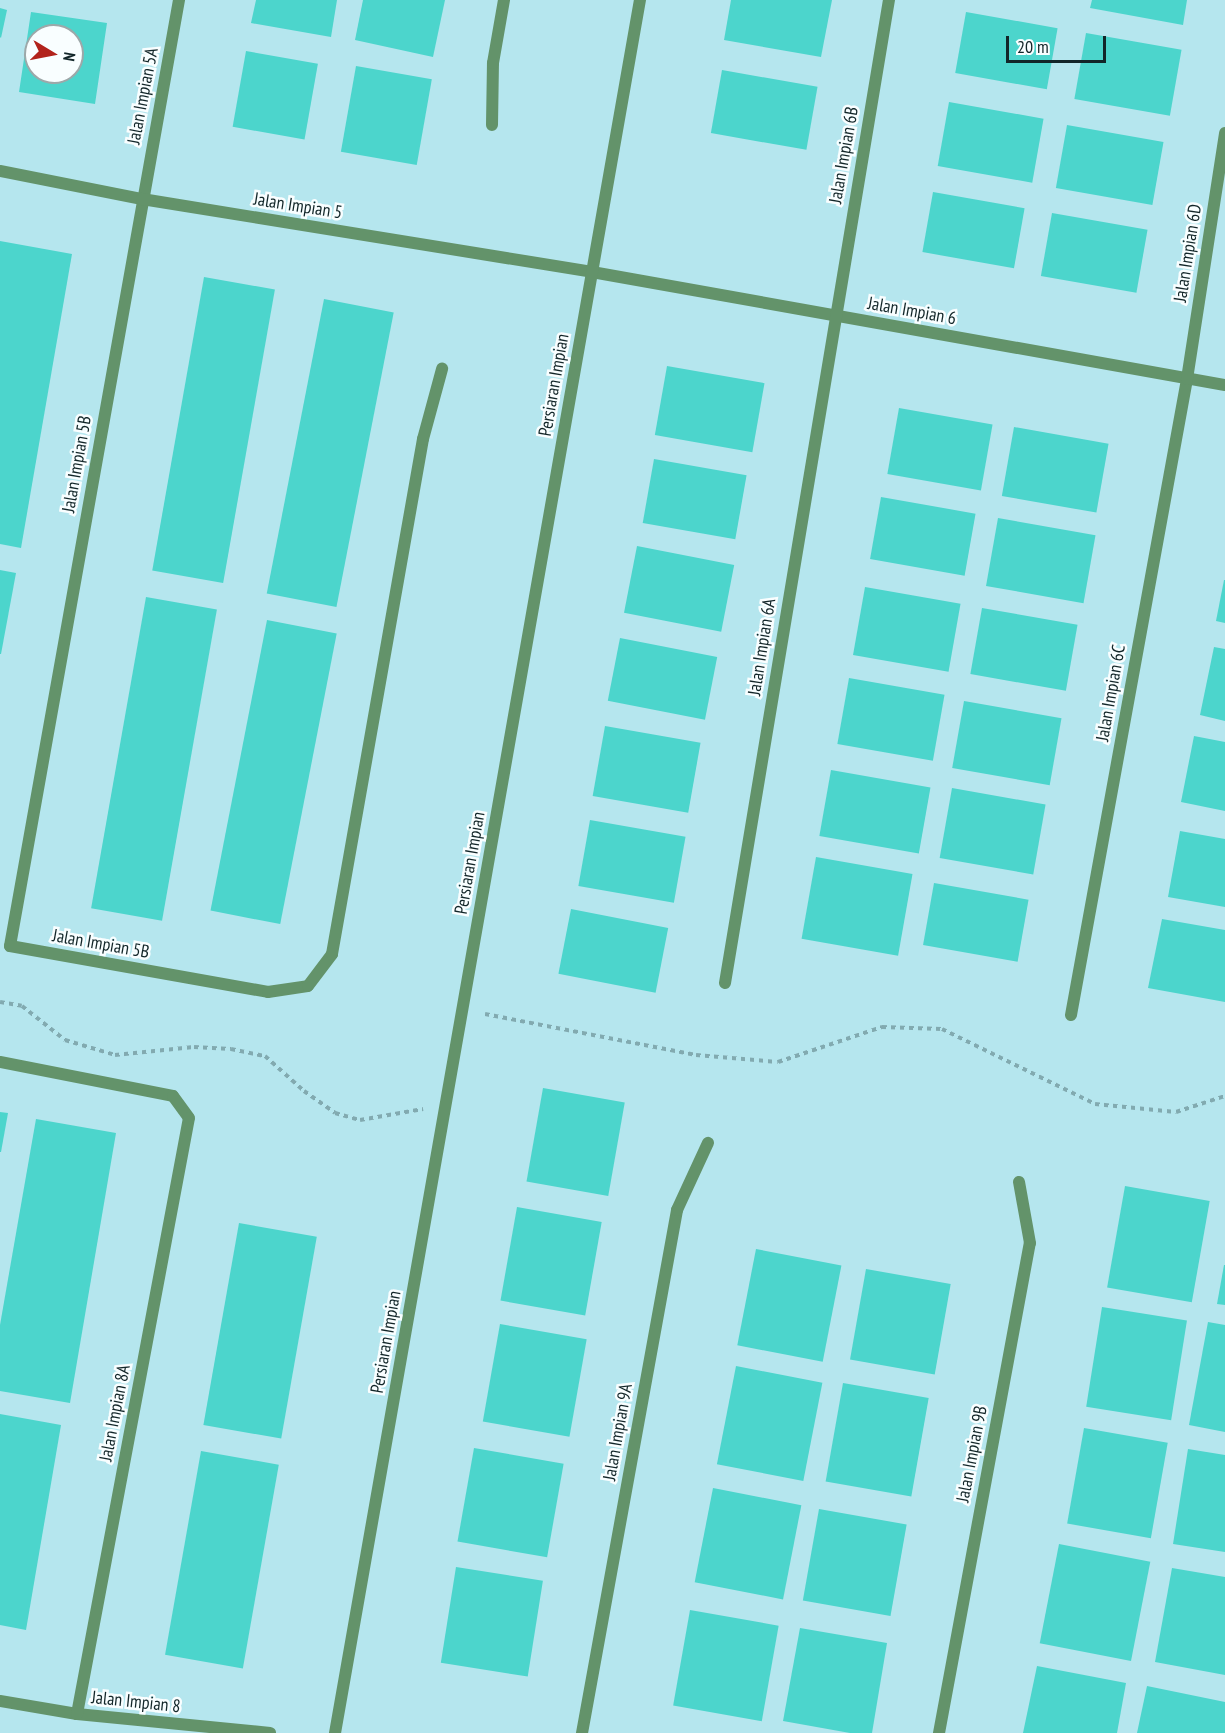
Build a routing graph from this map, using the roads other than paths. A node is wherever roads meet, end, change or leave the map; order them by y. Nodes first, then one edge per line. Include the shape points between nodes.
1 (179, 0) edge
2 (504, 0) edge
3 (640, 0) edge
4 (889, 0) edge
5 (492, 125) dead end
6 (1225, 133) edge
7 (0, 171) edge
8 (142, 199) junction
9 (592, 273) junction
10 (835, 316) junction
11 (442, 369) dead end
12 (1187, 378) junction
13 (1225, 385) edge
14 (5, 946) edge
15 (725, 983) dead end
16 (1071, 1015) dead end
17 (0, 1062) edge
18 (708, 1143) dead end
19 (1019, 1182) dead end
20 (0, 1701) edge
21 (77, 1714) junction
22 (270, 1733) edge
23 (335, 1733) edge
24 (582, 1733) edge
25 (939, 1733) edge

1 - 8 street, Jalan Impian 5A
2 - 5 street via 493,63
3 - 9 street, Persiaran Impian
4 - 10 street, Jalan Impian 6B
6 - 12 street, Jalan Impian 6D
7 - 8 street, Jalan Impian 5
8 - 9 street, Jalan Impian 5
8 - 14 street, Jalan Impian 5B
9 - 10 street, Jalan Impian 6
9 - 23 street, Persiaran Impian
10 - 12 street, Jalan Impian 6
10 - 15 street, Jalan Impian 6A
11 - 14 street, Jalan Impian 5B via 423,439 332,954 308,986 268,992
12 - 13 street, Jalan Impian 6
12 - 16 street, Jalan Impian 6C
17 - 21 street, Jalan Impian 8A via 173,1096 189,1118
18 - 24 street, Jalan Impian 9A via 677,1210
19 - 25 street, Jalan Impian 9B via 1030,1244
20 - 21 street, Jalan Impian 8
21 - 22 street, Jalan Impian 8

